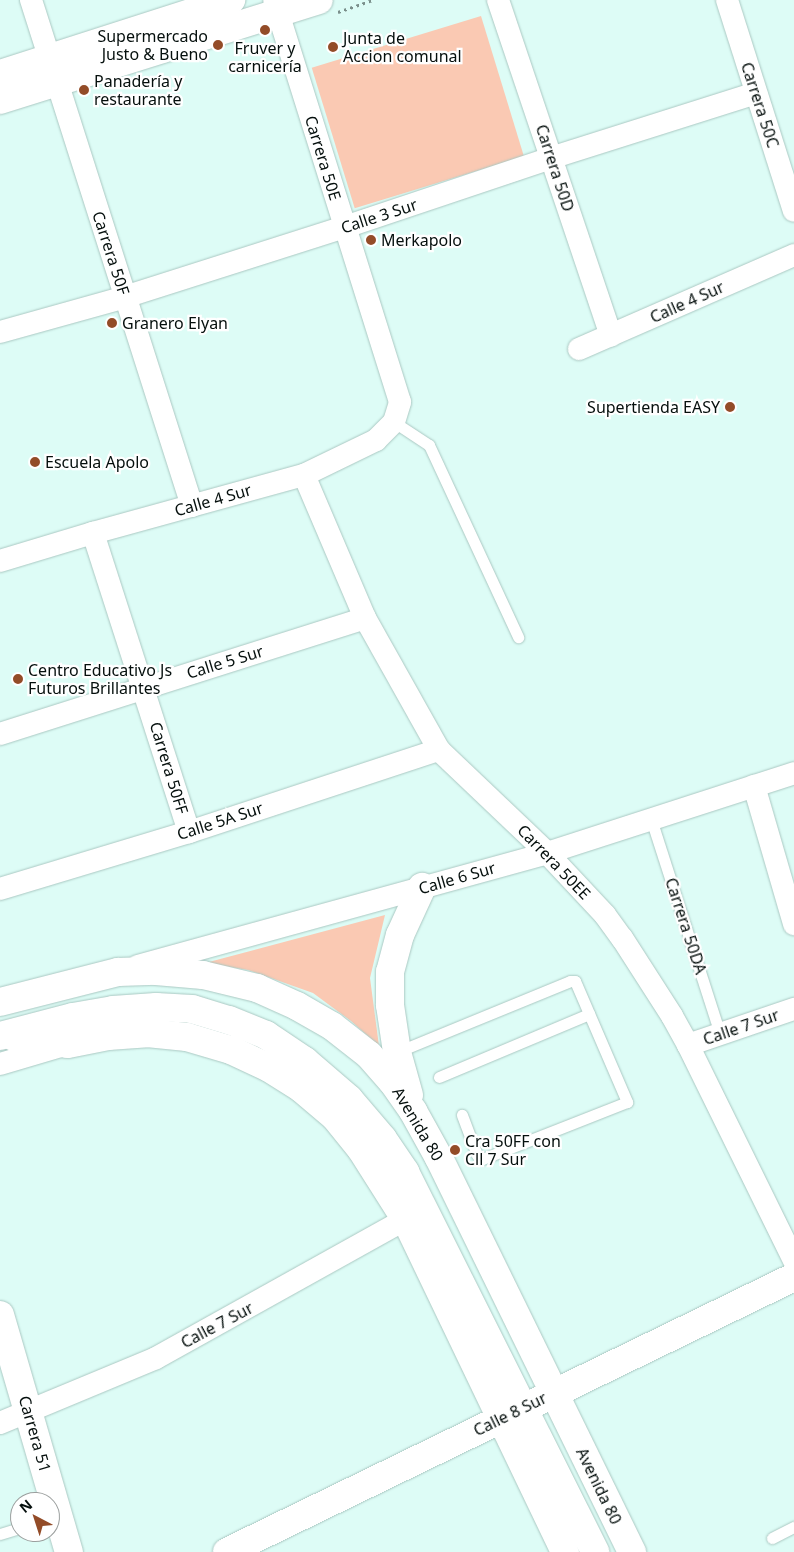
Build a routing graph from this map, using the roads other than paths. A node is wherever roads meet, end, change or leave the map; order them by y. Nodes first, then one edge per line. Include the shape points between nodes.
1 (31, 0) edge
2 (231, 0) edge
3 (498, 0) edge
4 (727, 0) edge
5 (276, 7) edge
6 (325, 7) edge
7 (53, 70) junction
8 (0, 74) edge
9 (756, 93) junction
10 (0, 100) edge
11 (551, 158) junction
12 (794, 211) edge
13 (345, 227) junction
14 (794, 255) edge
15 (125, 296) junction
16 (0, 332) edge
17 (611, 336) junction
18 (579, 350) dead end
19 (397, 412) junction
20 (304, 475) junction
21 (192, 506) junction
22 (93, 533) junction
23 (0, 561) edge
24 (365, 618) junction
25 (518, 637) dead end
26 (144, 688) junction
27 (0, 734) edge
28 (440, 750) junction
29 (794, 773) edge
30 (754, 786) junction
31 (651, 819) junction
32 (189, 832) junction
33 (547, 852) junction
34 (422, 887) junction
35 (0, 889) edge
36 (794, 924) edge
37 (118, 972) junction
38 (0, 1002) edge
39 (794, 1008) edge
40 (589, 1014) junction
41 (720, 1034) junction
42 (0, 1036) edge
43 (68, 1044) junction
44 (688, 1045) junction
45 (397, 1052) junction
46 (0, 1064) edge
47 (439, 1077) dead end
48 (413, 1111) junction
49 (462, 1115) dead end
50 (415, 1214) junction
51 (794, 1260) edge
52 (794, 1277) edge
53 (0, 1316) edge
54 (554, 1393) junction
55 (28, 1411) junction
56 (512, 1413) junction
57 (0, 1422) edge
58 (48, 1492) edge
59 (794, 1527) edge
60 (60, 1531) edge
61 (772, 1538) dead end
62 (69, 1552) edge
63 (227, 1552) edge
64 (565, 1552) edge
65 (595, 1552) edge
66 (632, 1552) edge

1 - 7 street, Carrera 50F
2 - 7 main road
3 - 11 street, Carrera 50D
4 - 9 street, Carrera 50C
5 - 6 main road
5 - 7 main road
5 - 13 street, Carrera 50E
7 - 8 main road
7 - 10 main road
7 - 15 street, Carrera 50F
9 - 11 street, Calle 3 Sur
9 - 12 street, Carrera 50C
11 - 13 street, Calle 3 Sur
11 - 17 street, Carrera 50D
13 - 15 street, Calle 3 Sur
13 - 19 street, Carrera 50E
14 - 17 street, Calle 4 Sur
15 - 16 street, Calle 3 Sur
15 - 21 street, Carrera 50F
17 - 18 street, Calle 4 Sur
19 - 20 street, Calle 4 Sur via 376,440
19 - 25 lane via 428,445
20 - 21 street, Calle 4 Sur
20 - 24 street, Carrera 50EE
21 - 22 street, Calle 4 Sur
22 - 23 street, Calle 4 Sur
22 - 26 street, Carrera 50FF
24 - 26 street, Calle 5 Sur
24 - 28 street, Carrera 50EE
26 - 27 street, Calle 5 Sur
26 - 32 street, Carrera 50FF
28 - 32 street, Calle 5A Sur
28 - 33 street, Carrera 50EE
29 - 30 street, Calle 6 Sur
30 - 31 street, Calle 6 Sur
30 - 36 street
31 - 33 street, Calle 6 Sur
31 - 41 lane, Carrera 50DA
32 - 35 street, Calle 5A Sur
33 - 34 street, Calle 6 Sur
33 - 44 street, Carrera 50EE via 622,938
34 - 37 street, Calle 6 Sur
34 - 45 main road via 400,935 390,972 390,1005
37 - 38 main road, Avenida 80
37 - 48 main road, Avenida 80 via 156,970 204,975 257,988 297,1006 332,1026 369,1055
39 - 41 street, Calle 7 Sur
40 - 45 lane via 578,985 570,981
40 - 47 lane
40 - 49 lane via 628,1102 482,1159 476,1155
41 - 44 street, Calle 7 Sur
42 - 43 main road, Avenida 80
42 - 50 main road, Avenida 80 via 72,1017 156,1007 192,1009 266,1034 305,1061 349,1099 383,1139 405,1172
43 - 46 street
43 - 50 main road, Avenida 80 via 147,1033 188,1036 231,1050 269,1068 301,1088 335,1118
44 - 51 street, Carrera 50EE
45 - 48 main road
48 - 54 main road, Avenida 80
50 - 55 street, Calle 7 Sur via 156,1358
50 - 56 main road, Avenida 80
52 - 54 main road, Calle 8 Sur
53 - 55 main road, Carrera 51
54 - 56 main road, Calle 8 Sur
54 - 66 main road, Avenida 80
55 - 57 street, Calle 7 Sur
55 - 58 main road, Carrera 51
56 - 63 main road, Calle 8 Sur
56 - 64 main road, Avenida 80
56 - 65 main road, Avenida 80
59 - 61 lane
60 - 62 main road, Carrera 51

